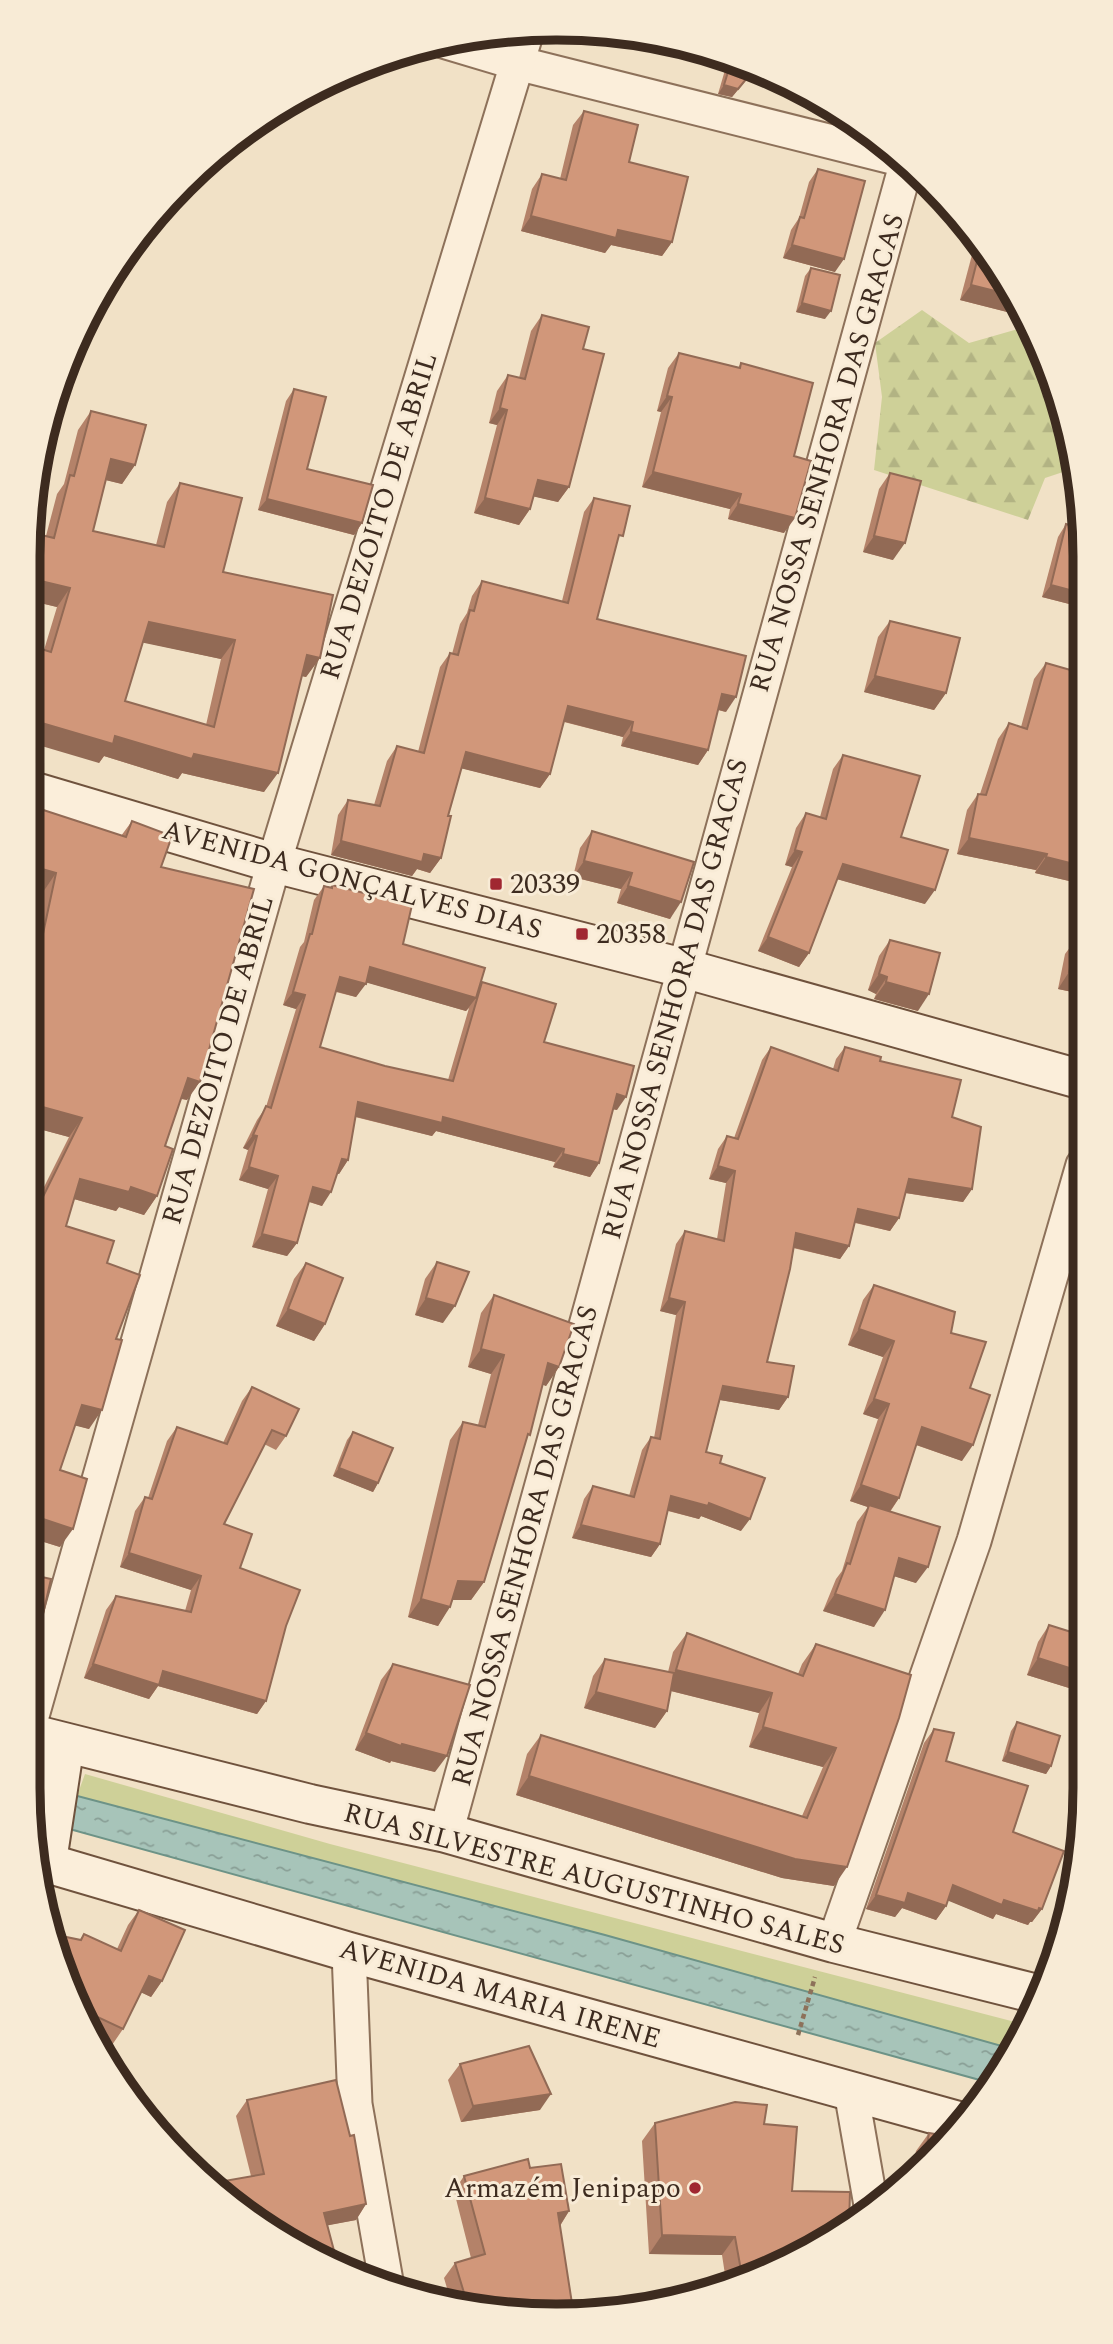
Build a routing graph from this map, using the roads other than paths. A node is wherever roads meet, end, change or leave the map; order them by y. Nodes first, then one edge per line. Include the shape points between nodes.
1 (524, 41) edge
2 (467, 48) edge
3 (517, 63) junction
4 (879, 154) edge
5 (904, 174) edge
6 (40, 794) edge
7 (274, 863) junction
8 (683, 968) junction
9 (1073, 1077) edge
10 (1073, 1199) edge
11 (40, 1690) edge
12 (40, 1738) edge
13 (64, 1750) junction
14 (446, 1833) junction
15 (45, 1856) edge
16 (349, 1952) junction
17 (825, 1958) junction
18 (1029, 1994) edge
19 (851, 2091) junction
20 (952, 2119) edge
21 (870, 2198) edge
22 (385, 2274) edge

1 - 3 street, RUA DEZOITO DE ABRIL
2 - 3 street
3 - 4 street
3 - 7 street, RUA DEZOITO DE ABRIL
5 - 8 street, RUA NOSSA SENHORA DAS GRACAS
6 - 7 street, AVENIDA GONÇALVES DIAS
7 - 8 street, AVENIDA GONÇALVES DIAS
7 - 11 street, RUA DEZOITO DE ABRIL
8 - 9 street, AVENIDA GONÇALVES DIAS
8 - 14 street, RUA NOSSA SENHORA DAS GRACAS
10 - 17 street via 974,1541
12 - 13 street, RUA SILVESTRE AUGUSTINHO SALES
13 - 14 street, RUA SILVESTRE AUGUSTINHO SALES
13 - 15 street
14 - 17 street, RUA SILVESTRE AUGUSTINHO SALES
15 - 16 street, AVENIDA MARIA IRENE via 154,1895
16 - 19 street, AVENIDA MARIA IRENE
16 - 22 street via 355,2104
17 - 18 street, RUA SILVESTRE AUGUSTINHO SALES
19 - 20 street, AVENIDA MARIA IRENE
19 - 21 street

